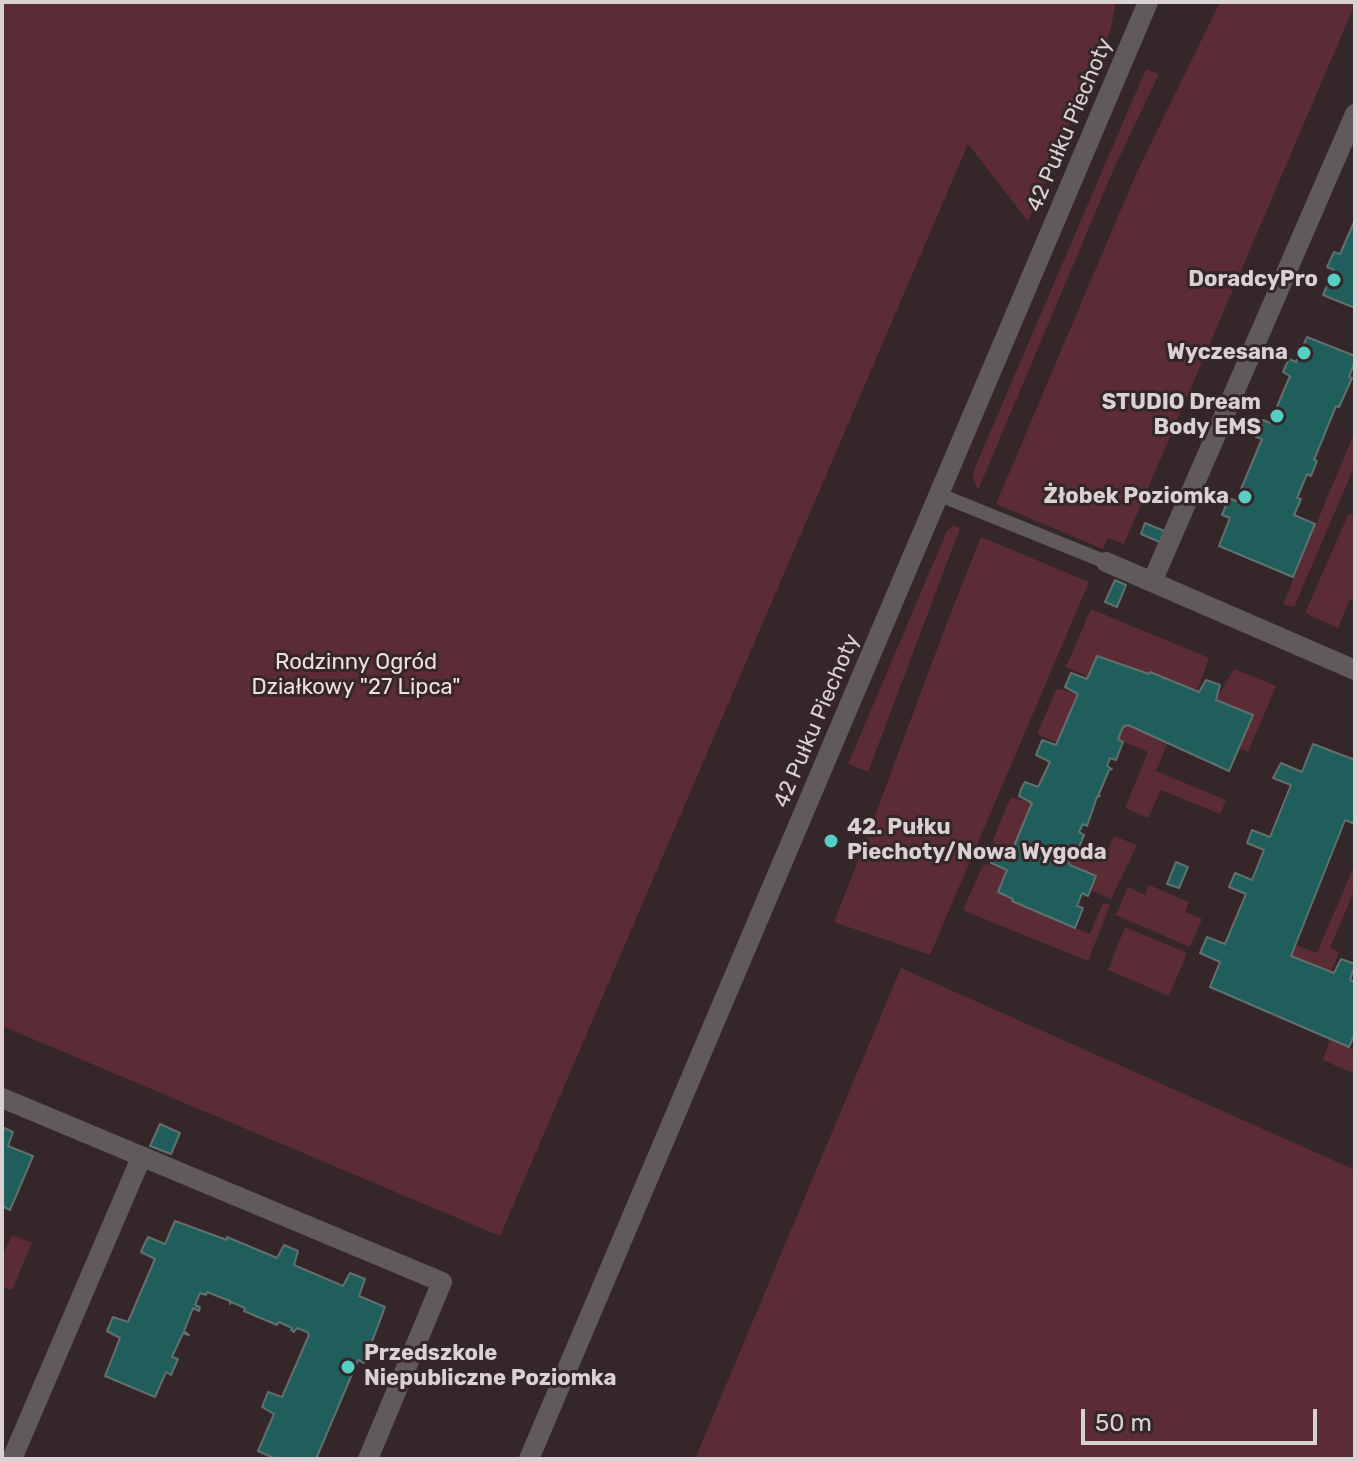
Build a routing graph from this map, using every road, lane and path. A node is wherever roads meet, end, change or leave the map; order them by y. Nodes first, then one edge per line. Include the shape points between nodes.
1 (1148, 2) edge
2 (1355, 114) edge
3 (940, 495) junction
4 (1106, 562) joint
5 (1152, 582) junction
6 (1355, 670) edge
7 (2, 1098) edge
8 (141, 1158) junction
9 (20, 1457) edge
10 (368, 1459) edge
11 (529, 1459) edge

1 - 3 street, 42 Pułku Piechoty
2 - 5 street
3 - 4 lane
3 - 11 street, 42 Pułku Piechoty
4 - 5 street
5 - 6 street
7 - 8 street
8 - 9 street
8 - 10 street via 442,1282

